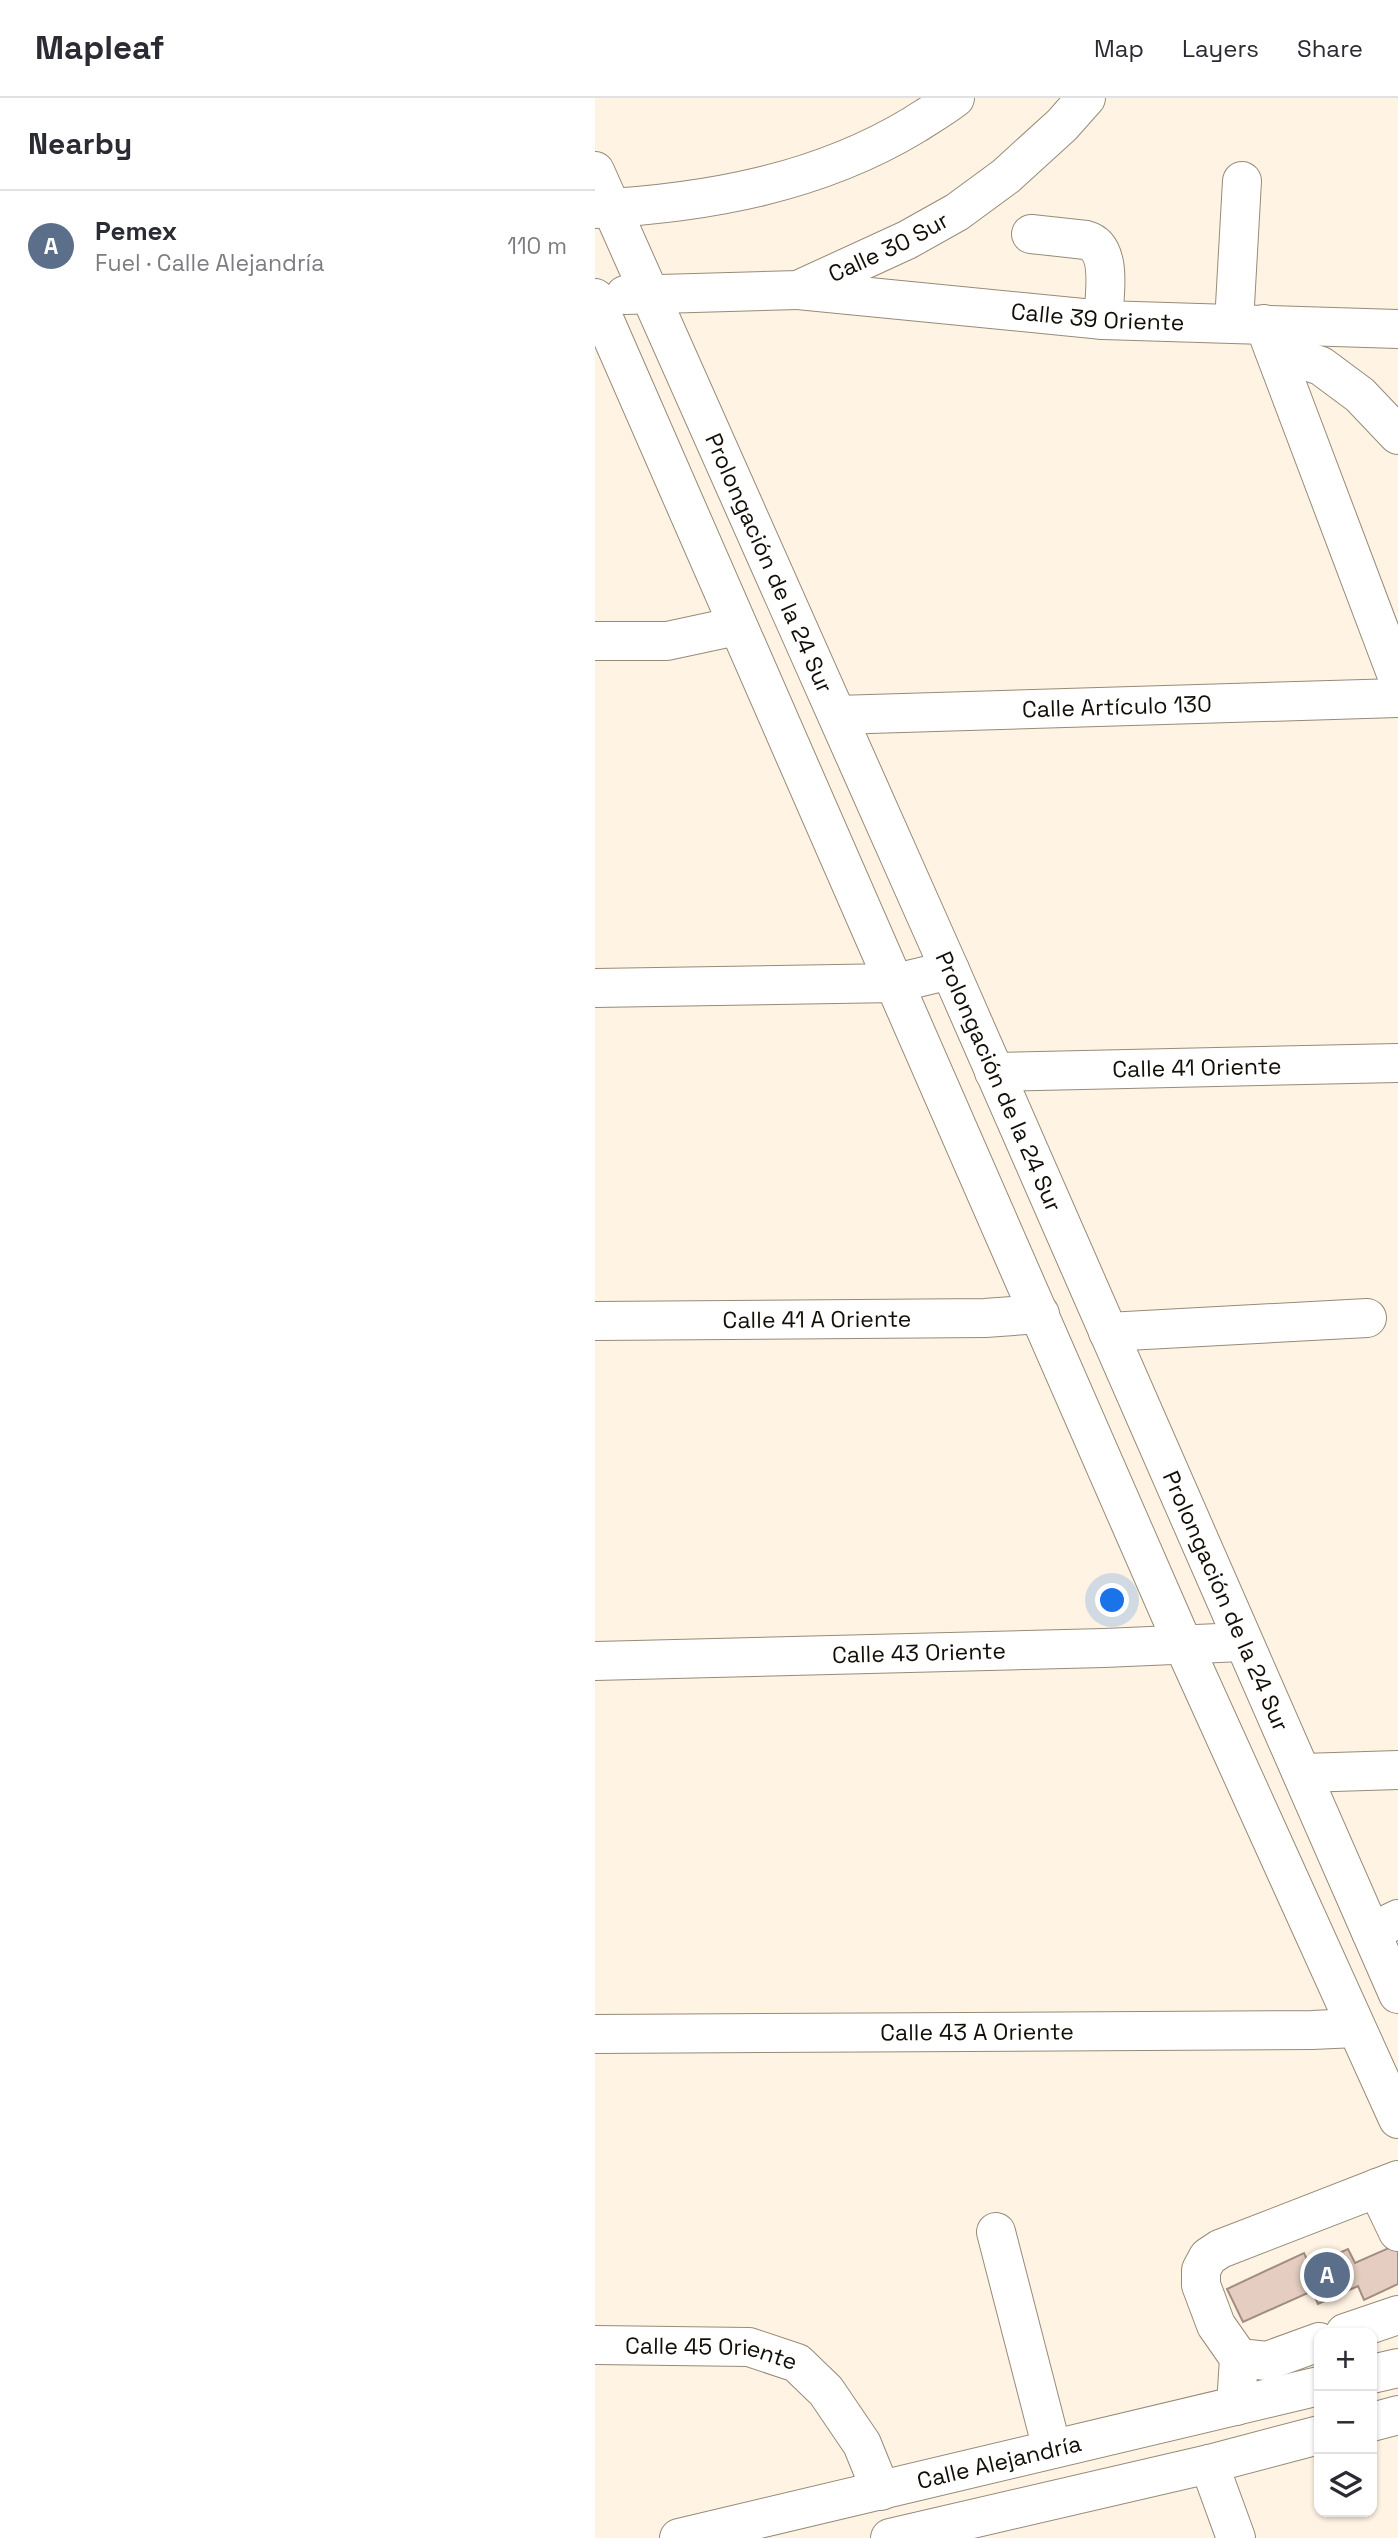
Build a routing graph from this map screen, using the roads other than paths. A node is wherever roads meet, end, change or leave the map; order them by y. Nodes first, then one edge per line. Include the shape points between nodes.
1 (1086, 98) edge
2 (949, 100) edge
3 (595, 171) edge
4 (1242, 181) dead end
5 (603, 209) edge
6 (1031, 234) dead end
7 (798, 290) junction
8 (648, 293) junction
9 (595, 298) edge
10 (1103, 320) junction
11 (1398, 329) edge
12 (1257, 333) junction
13 (1398, 435) edge
14 (737, 626) junction
15 (595, 640) edge
16 (1398, 679) edge
17 (1398, 698) edge
18 (838, 715) junction
19 (950, 970) junction
20 (896, 984) junction
21 (595, 988) edge
22 (1398, 1063) edge
23 (994, 1072) junction
24 (1040, 1314) junction
25 (1367, 1318) dead end
26 (595, 1321) edge
27 (1108, 1332) junction
28 (1242, 1642) junction
29 (1183, 1644) junction
30 (595, 1661) edge
31 (1398, 1770) edge
32 (1303, 1773) junction
33 (1385, 1925) edge
34 (1398, 1994) edge
35 (1356, 2028) junction
36 (595, 2034) edge
37 (1398, 2119) edge
38 (1388, 2184) edge
39 (996, 2232) dead end
40 (1398, 2232) edge
41 (1398, 2315) edge
42 (1360, 2328) edge
43 (1314, 2344) edge
44 (595, 2345) edge
45 (1240, 2358) junction
46 (1398, 2368) edge
47 (1377, 2373) edge
48 (1314, 2387) edge
49 (1236, 2406) junction
50 (1398, 2415) edge
51 (1377, 2421) edge
52 (1314, 2436) edge
53 (1052, 2449) junction
54 (1209, 2464) junction
55 (881, 2491) junction
56 (679, 2538) edge
57 (890, 2538) edge
58 (1235, 2538) edge

1 - 7 street, Calle 30 Sur via 1006,176 957,212
2 - 5 street via 893,137 835,165 776,184 718,196
3 - 5 street, Prolongación de la 24 Sur
4 - 12 street
5 - 8 street, Prolongación de la 24 Sur
6 - 10 street via 1086,240 1100,248 1106,276
7 - 8 street, Calle 30 Sur
7 - 10 street, Calle 39 Oriente
8 - 9 street, Calle 30 Sur
8 - 18 street, Prolongación de la 24 Sur
9 - 14 street
10 - 12 street, Calle 39 Oriente
11 - 12 street, Calle 39 Oriente
12 - 13 street via 1321,366 1360,395
12 - 16 street
14 - 15 street via 667,641
14 - 20 street
17 - 18 street, Calle Artículo 130
18 - 19 street, Prolongación de la 24 Sur
19 - 20 street
19 - 23 street, Prolongación de la 24 Sur
20 - 21 street
20 - 24 street
22 - 23 street, Calle 41 Oriente
23 - 27 street, Prolongación de la 24 Sur
24 - 26 street, Calle 41 A Oriente
24 - 29 street
25 - 27 street
27 - 28 street, Prolongación de la 24 Sur
28 - 29 street, Calle 43 Oriente
28 - 32 street, Prolongación de la 24 Sur
29 - 30 street, Calle 43 Oriente
29 - 35 street
31 - 32 street
32 - 33 street, Prolongación de la 24 Sur
33 - 34 street, Prolongación de la 24 Sur
35 - 36 street, Calle 43 A Oriente
35 - 37 street
38 - 40 street
38 - 45 street via 1208,2257 1201,2270 1201,2285 1216,2325
39 - 53 street
41 - 42 street
43 - 45 street via 1267,2361
44 - 55 street, Calle 45 Oriente via 749,2347 797,2363 826,2391 862,2444
45 - 49 street
46 - 47 street
48 - 49 street, Calle Alejandría
49 - 53 street, Calle Alejandría
50 - 51 street
52 - 54 street
53 - 55 street, Calle Alejandría
54 - 57 street
54 - 58 street
55 - 56 street, Calle Alejandría

